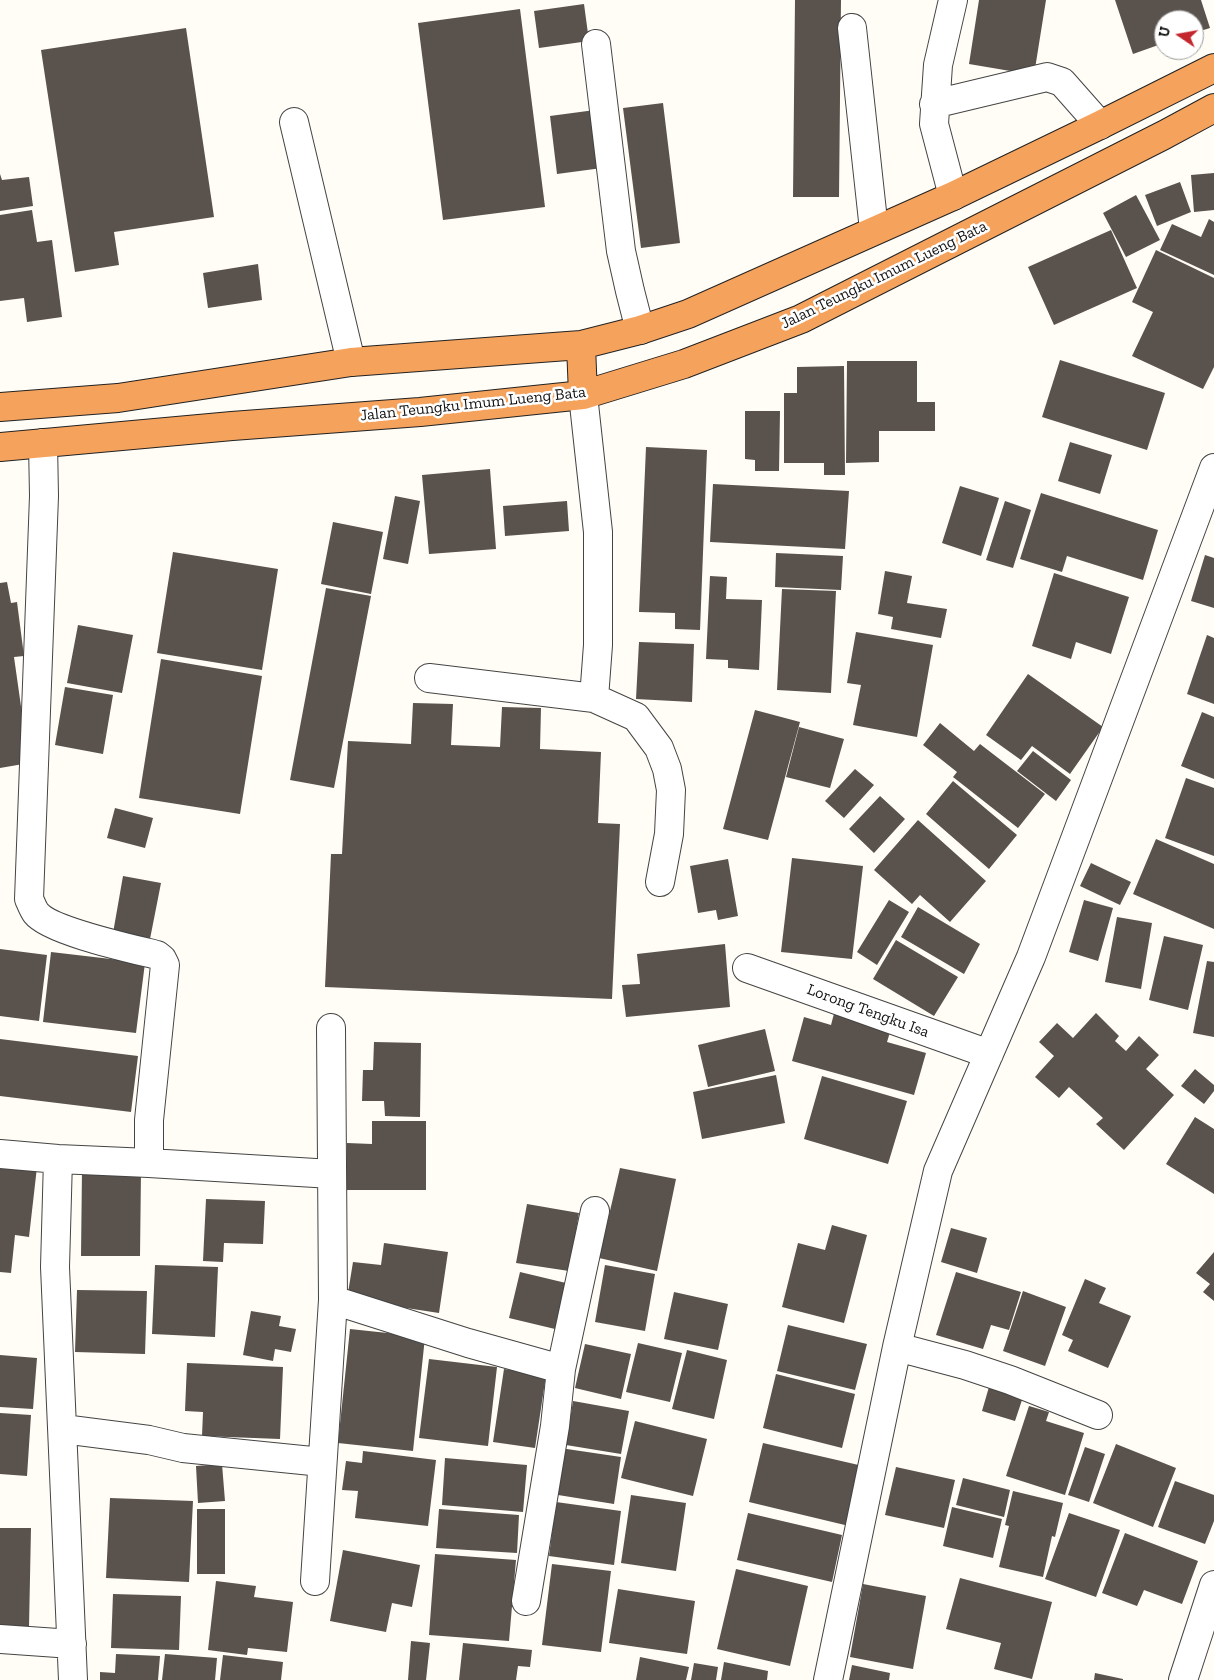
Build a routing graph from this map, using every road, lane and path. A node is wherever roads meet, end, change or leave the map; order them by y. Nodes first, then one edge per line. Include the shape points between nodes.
1 (953, 0) edge
2 (852, 28) dead end
3 (596, 44) dead end
4 (1214, 68) edge
5 (934, 104) junction
6 (1214, 108) edge
7 (294, 122) dead end
8 (1100, 125) junction
9 (952, 196) junction
10 (874, 230) junction
11 (640, 330) junction
12 (581, 345) junction
13 (351, 362) junction
14 (584, 394) junction
15 (0, 407) edge
16 (43, 443) junction
17 (0, 447) edge
18 (1214, 468) edge
19 (428, 678) dead end
20 (594, 698) junction
21 (660, 882) dead end
22 (747, 968) dead end
23 (331, 1028) dead end
24 (989, 1054) junction
25 (0, 1154) edge
26 (58, 1159) junction
27 (149, 1164) junction
28 (332, 1174) junction
29 (595, 1211) dead end
30 (333, 1300) junction
31 (897, 1347) junction
32 (561, 1369) junction
33 (1098, 1415) dead end
34 (63, 1429) junction
35 (322, 1462) junction
36 (315, 1580) dead end
37 (1214, 1585) edge
38 (526, 1601) dead end
39 (0, 1639) edge
40 (72, 1644) junction
41 (73, 1680) edge
42 (828, 1680) edge
43 (1183, 1680) edge

1 - 5 street via 938,65
2 - 10 street
3 - 11 street via 621,250
4 - 8 highway
5 - 8 street via 1047,77 1062,82
5 - 9 street via 934,124
6 - 14 highway, Jalan Teungku Imum Lueng Bata via 801,319 684,364
7 - 13 street
8 - 9 highway
9 - 10 highway
10 - 11 highway via 688,314
11 - 12 highway
12 - 13 highway
12 - 14 highway
13 - 15 highway via 118,398
14 - 16 highway, Jalan Teungku Imum Lueng Bata via 420,412
14 - 20 street via 598,532 598,644
16 - 17 highway, Jalan Teungku Imum Lueng Bata
16 - 27 street via 44,496 29,899 36,914 52,923 89,938 157,955 165,965 149,1120
18 - 24 street via 1034,948
19 - 20 street
20 - 21 street via 636,717 660,748 671,790 670,834
22 - 24 street, Lorong Tengku Isa
23 - 28 street
24 - 31 street via 938,1171
25 - 26 street
26 - 27 street
26 - 34 street via 55,1267
27 - 28 street
28 - 30 street
29 - 32 street
30 - 32 street
30 - 35 street
31 - 33 street via 1010,1380
31 - 42 street
32 - 38 street via 555,1426
34 - 35 street via 183,1448
34 - 40 street
35 - 36 street
37 - 43 street
39 - 40 street
40 - 41 street

